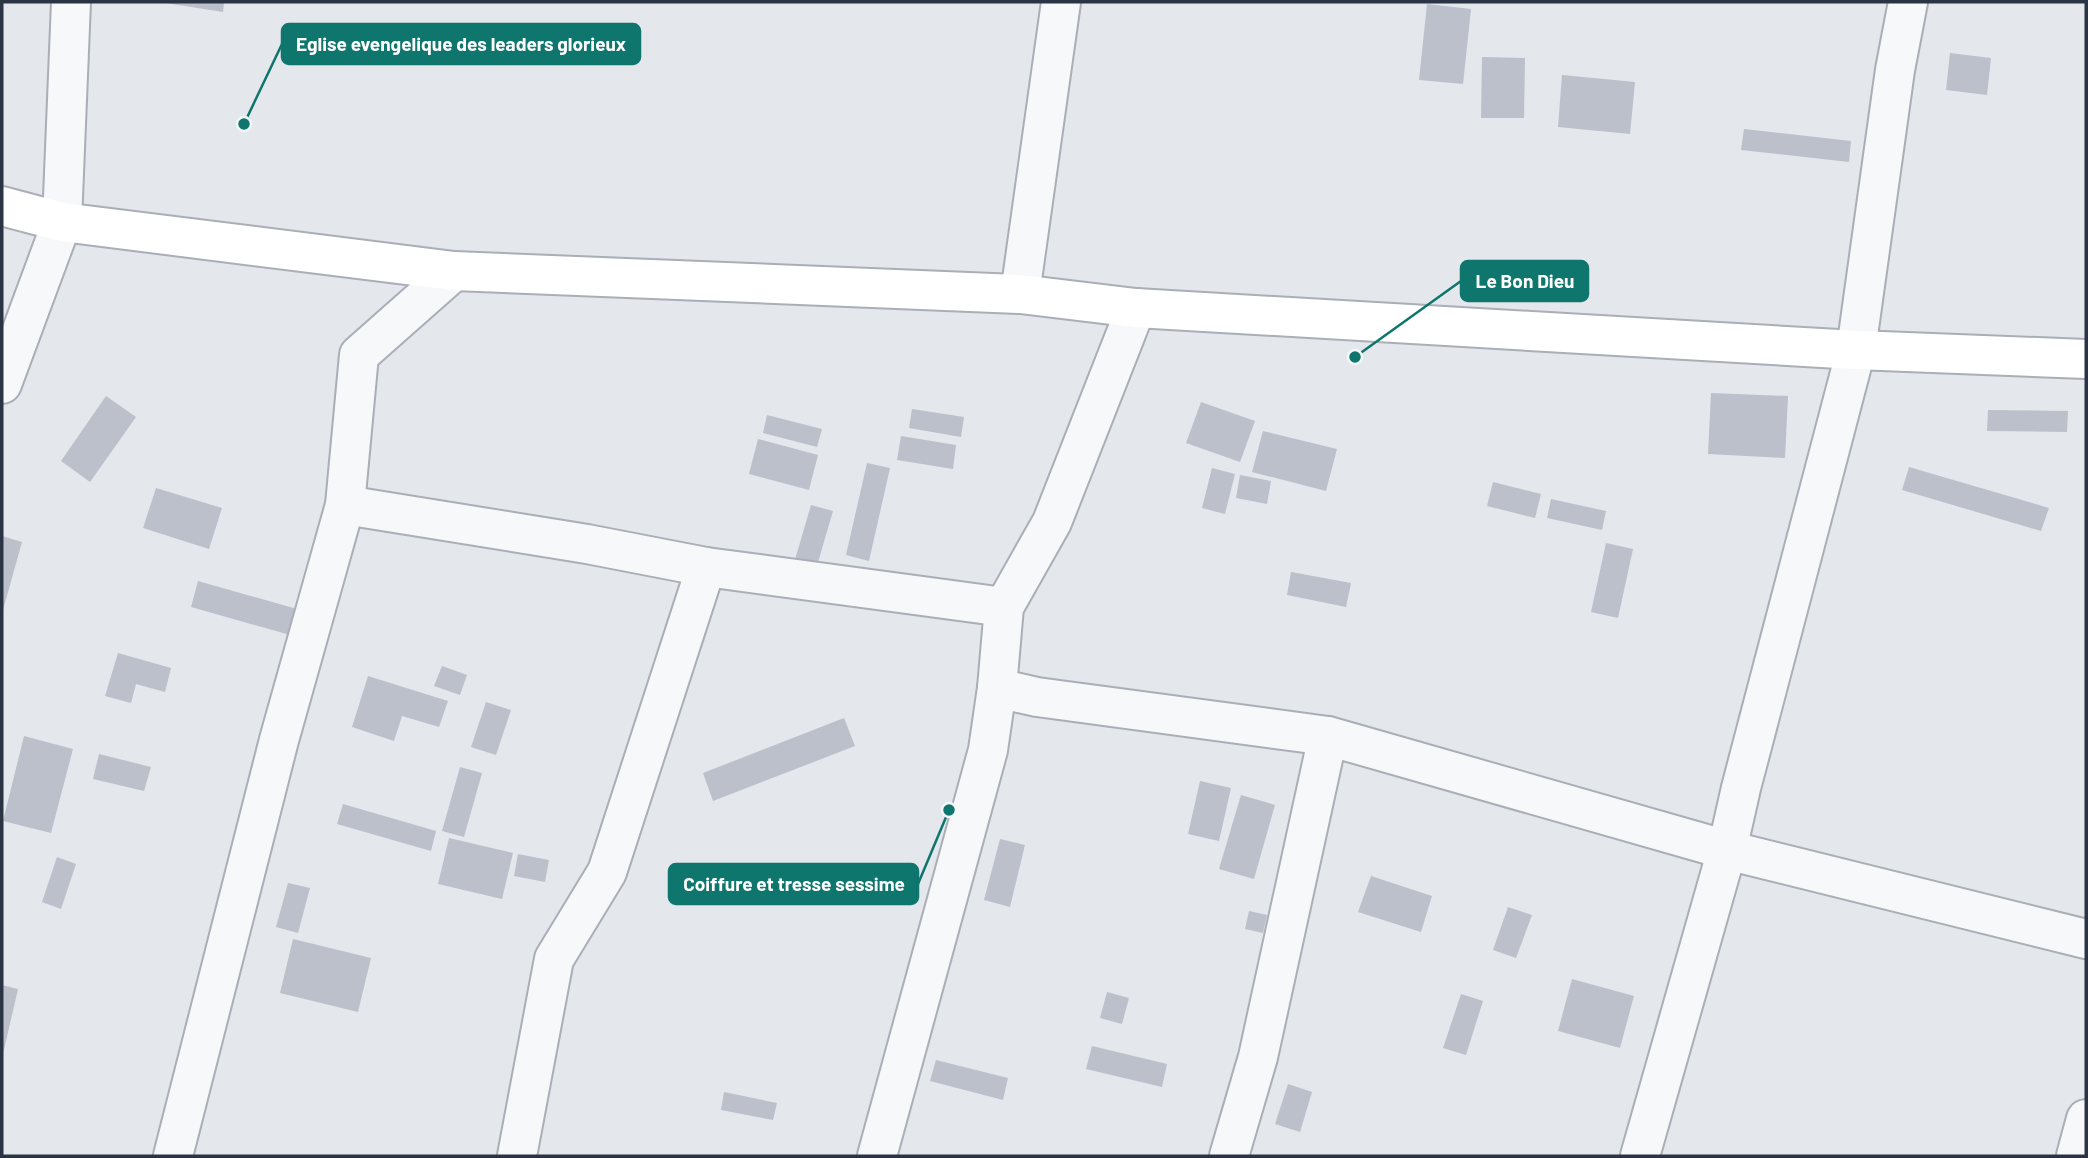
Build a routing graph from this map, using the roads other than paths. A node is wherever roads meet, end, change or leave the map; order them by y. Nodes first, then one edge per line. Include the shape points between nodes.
1 (71, 2) edge
2 (1061, 2) edge
3 (1909, 2) edge
4 (2, 206) edge
5 (62, 222) junction
6 (454, 271) junction
7 (1020, 295) junction
8 (1136, 308) junction
9 (1856, 350) junction
10 (2086, 359) edge
11 (2, 384) edge
12 (345, 505) junction
13 (706, 567) junction
14 (1004, 607) junction
15 (998, 688) junction
16 (1328, 736) junction
17 (1727, 850) junction
18 (2086, 939) edge
19 (2086, 1119) edge
20 (173, 1156) edge
21 (517, 1156) edge
22 (877, 1156) edge
23 (1229, 1156) edge
24 (1640, 1156) edge
25 (2076, 1156) edge

1 - 5 street
2 - 7 street
3 - 9 street via 1895,70
4 - 5 street
5 - 6 street
5 - 11 street
6 - 7 street
6 - 12 street via 359,355
7 - 8 street
8 - 9 street
8 - 14 street via 1052,522
9 - 10 street
9 - 17 street
12 - 13 street
12 - 20 street via 279,740
13 - 14 street
13 - 21 street via 607,872 554,958
14 - 15 street
15 - 16 street
15 - 22 street via 988,750
16 - 17 street
16 - 23 street via 1258,1057
17 - 18 street
17 - 24 street
19 - 25 street

